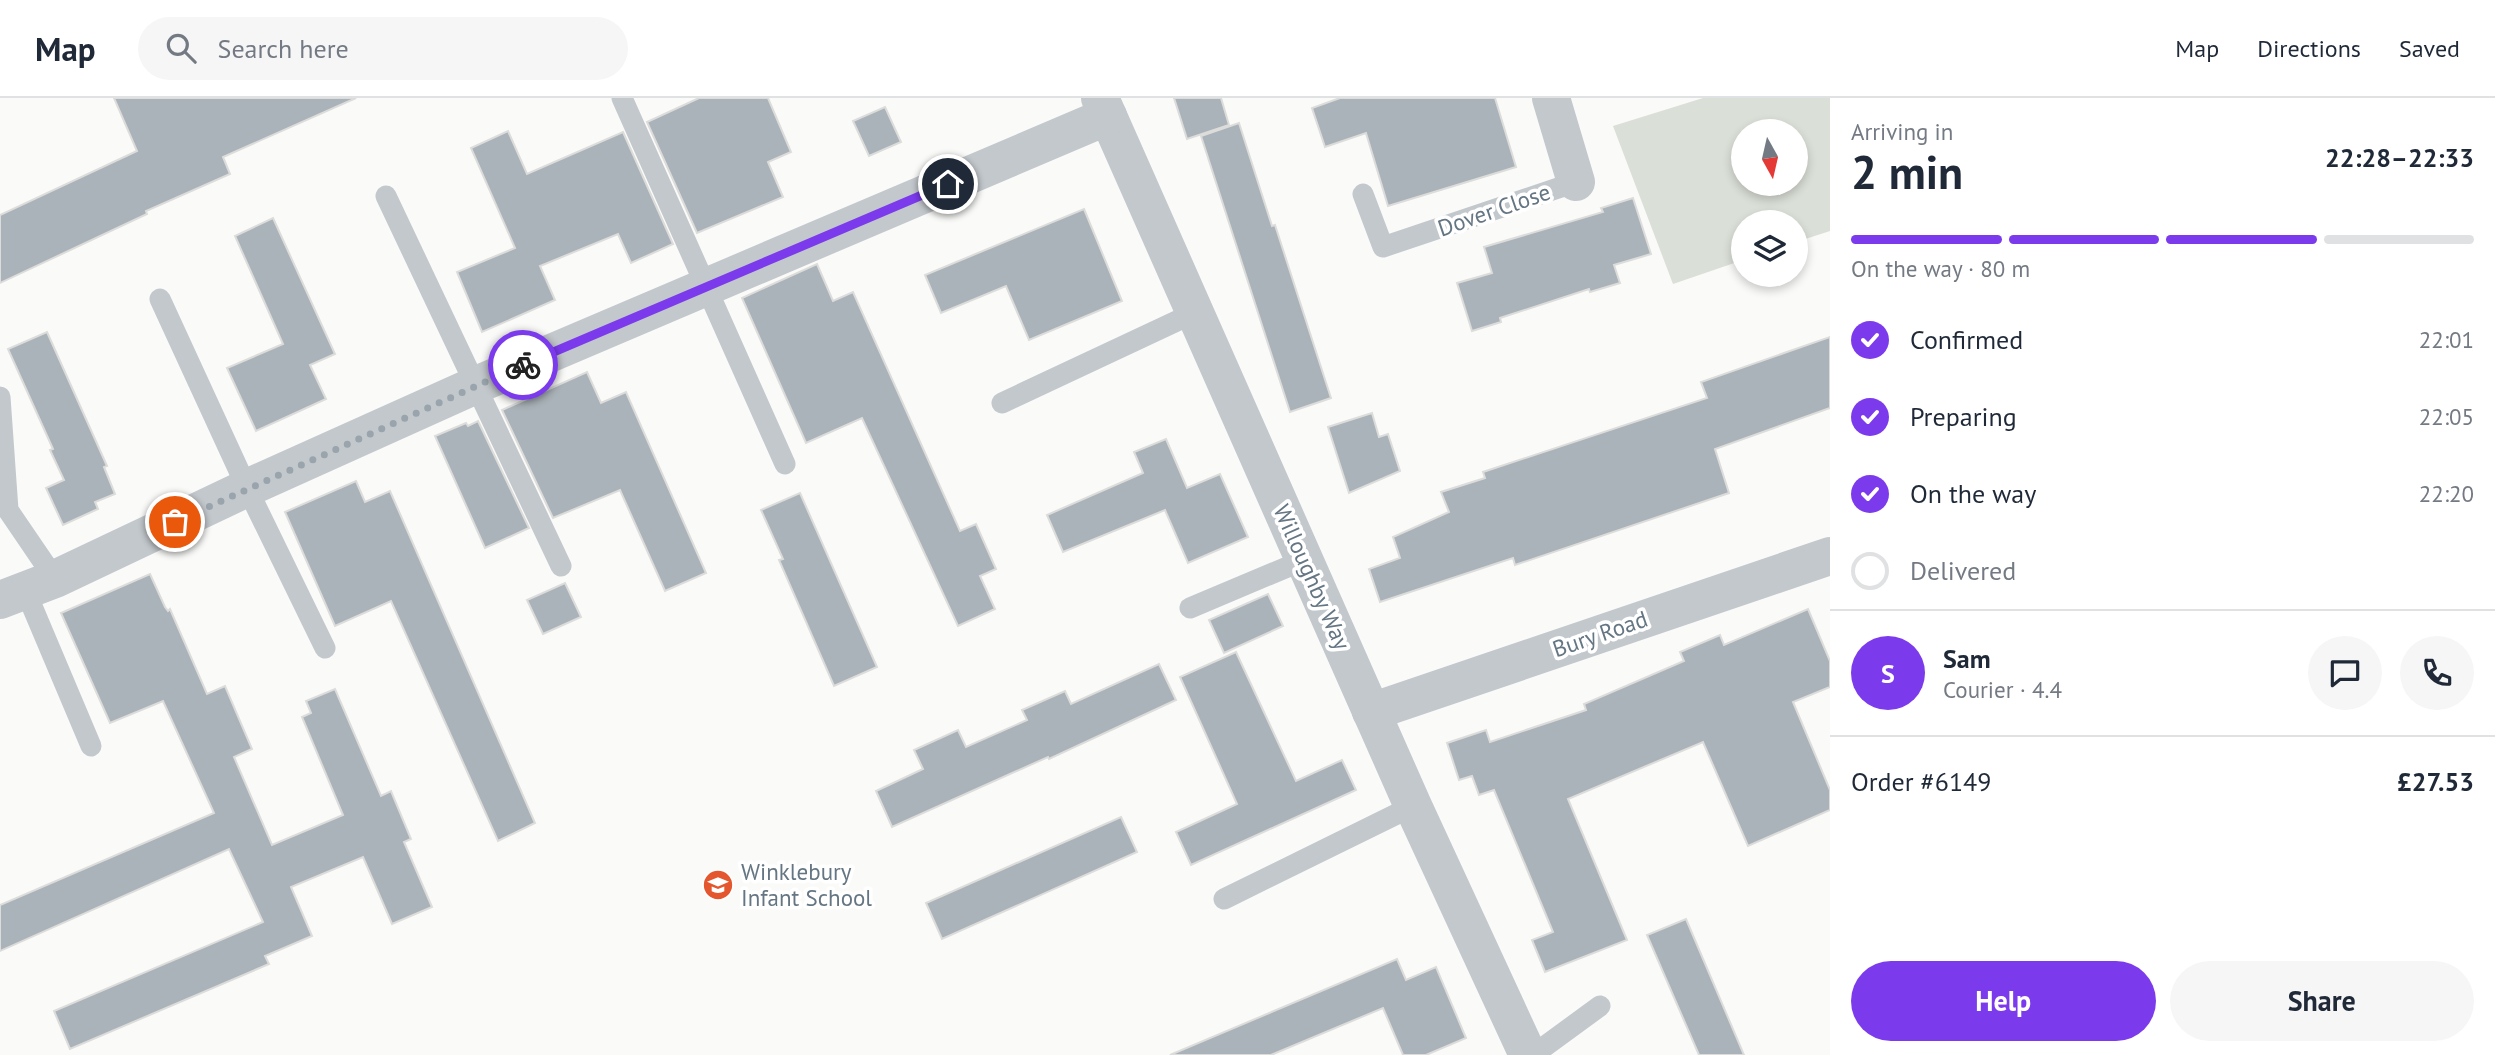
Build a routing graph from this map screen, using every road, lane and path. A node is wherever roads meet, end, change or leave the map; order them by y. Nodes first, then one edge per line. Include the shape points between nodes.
1 (622, 98) edge
2 (1551, 98) edge
3 (1104, 107) edge
4 (1576, 182) joint
5 (1363, 194) dead end
6 (386, 196) dead end
7 (707, 288) junction
8 (160, 299) dead end
9 (1196, 313) junction
10 (476, 385) junction
11 (0, 397) edge
12 (1002, 403) dead end
13 (785, 464) dead end
14 (247, 488) junction
15 (1304, 560) junction
16 (561, 566) dead end
17 (1827, 566) edge
18 (27, 590) edge
19 (1191, 608) dead end
20 (325, 648) dead end
21 (1371, 712) junction
22 (91, 746) dead end
23 (1413, 806) junction
24 (1224, 899) dead end
25 (1600, 1006) dead end
26 (1530, 1055) edge

1 - 7 lane
2 - 4 street, Dover Close
3 - 7 street
3 - 9 street, Willoughby Way
4 - 5 lane, Dover Close via 1383,247
6 - 10 lane
7 - 10 street
7 - 13 lane
8 - 14 lane
9 - 12 lane
9 - 15 street, Willoughby Way
10 - 14 street
10 - 16 lane
11 - 18 lane via 8,510
14 - 18 street
14 - 20 lane
15 - 19 lane
15 - 21 street, Willoughby Way
17 - 21 street, Bury Road
18 - 22 lane
21 - 23 street, Willoughby Way
23 - 24 lane
23 - 26 street, Willoughby Way
25 - 26 lane

